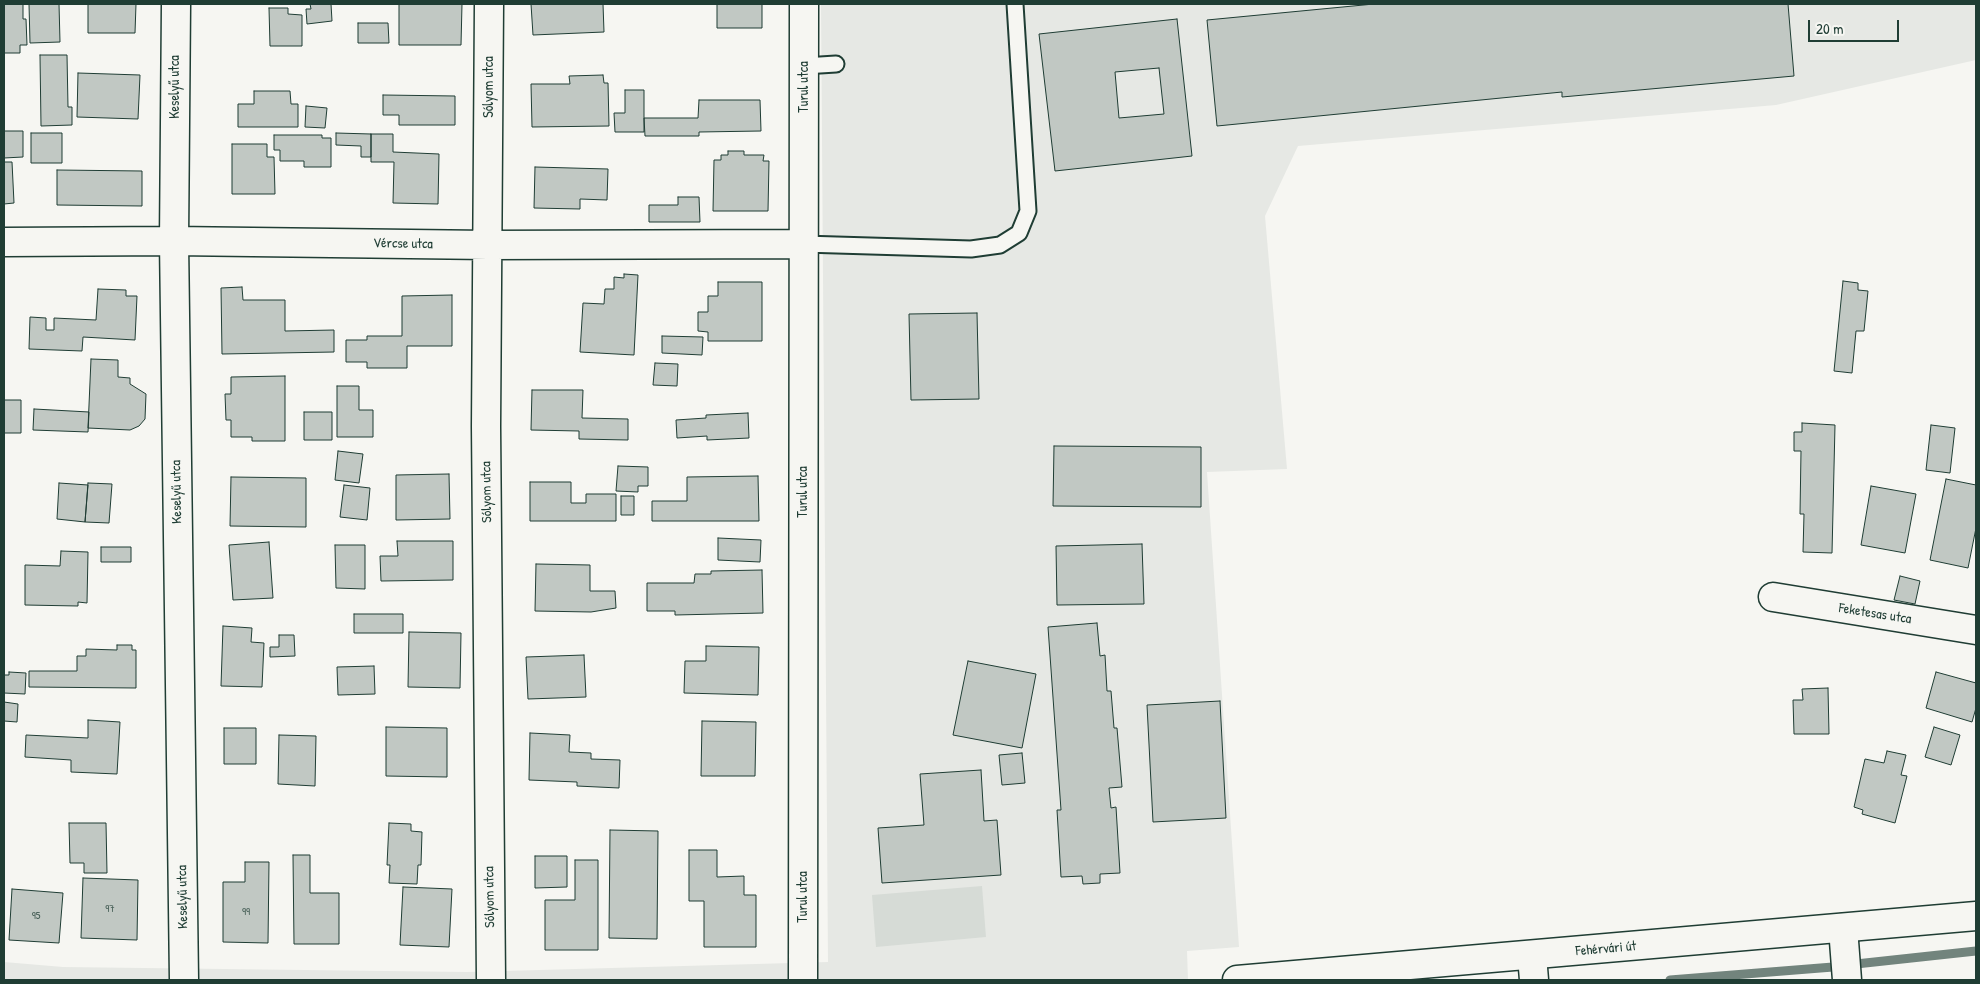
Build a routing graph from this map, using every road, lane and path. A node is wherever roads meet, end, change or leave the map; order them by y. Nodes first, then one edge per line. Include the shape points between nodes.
1 (176, 4) edge
2 (489, 4) edge
3 (804, 4) edge
4 (1015, 4) edge
5 (836, 64) dead end
6 (804, 66) junction
7 (174, 241) junction
8 (4, 242) edge
9 (803, 244) junction
10 (488, 245) junction
11 (1773, 597) dead end
12 (1976, 630) edge
13 (1976, 916) edge
14 (1843, 928) junction
15 (1533, 968) edge
16 (184, 980) edge
17 (491, 980) edge
18 (803, 980) edge
19 (1236, 980) edge
20 (1847, 980) edge

1 - 7 street, Keselyű utca
2 - 10 street, Sólyom utca
3 - 6 street, Turul utca
4 - 9 lane via 1028,211 1019,233 1000,245 971,249
5 - 6 lane
6 - 9 street, Turul utca
7 - 8 street, Vércse utca
7 - 10 street, Vércse utca
7 - 16 street, Keselyű utca
9 - 10 street, Vércse utca
9 - 18 street, Turul utca
10 - 17 street, Sólyom utca via 486,426
11 - 12 street, Feketesas utca
13 - 14 street, Fehérvári út
14 - 15 street, Fehérvári út
14 - 20 street
15 - 19 street, Fehérvári út

